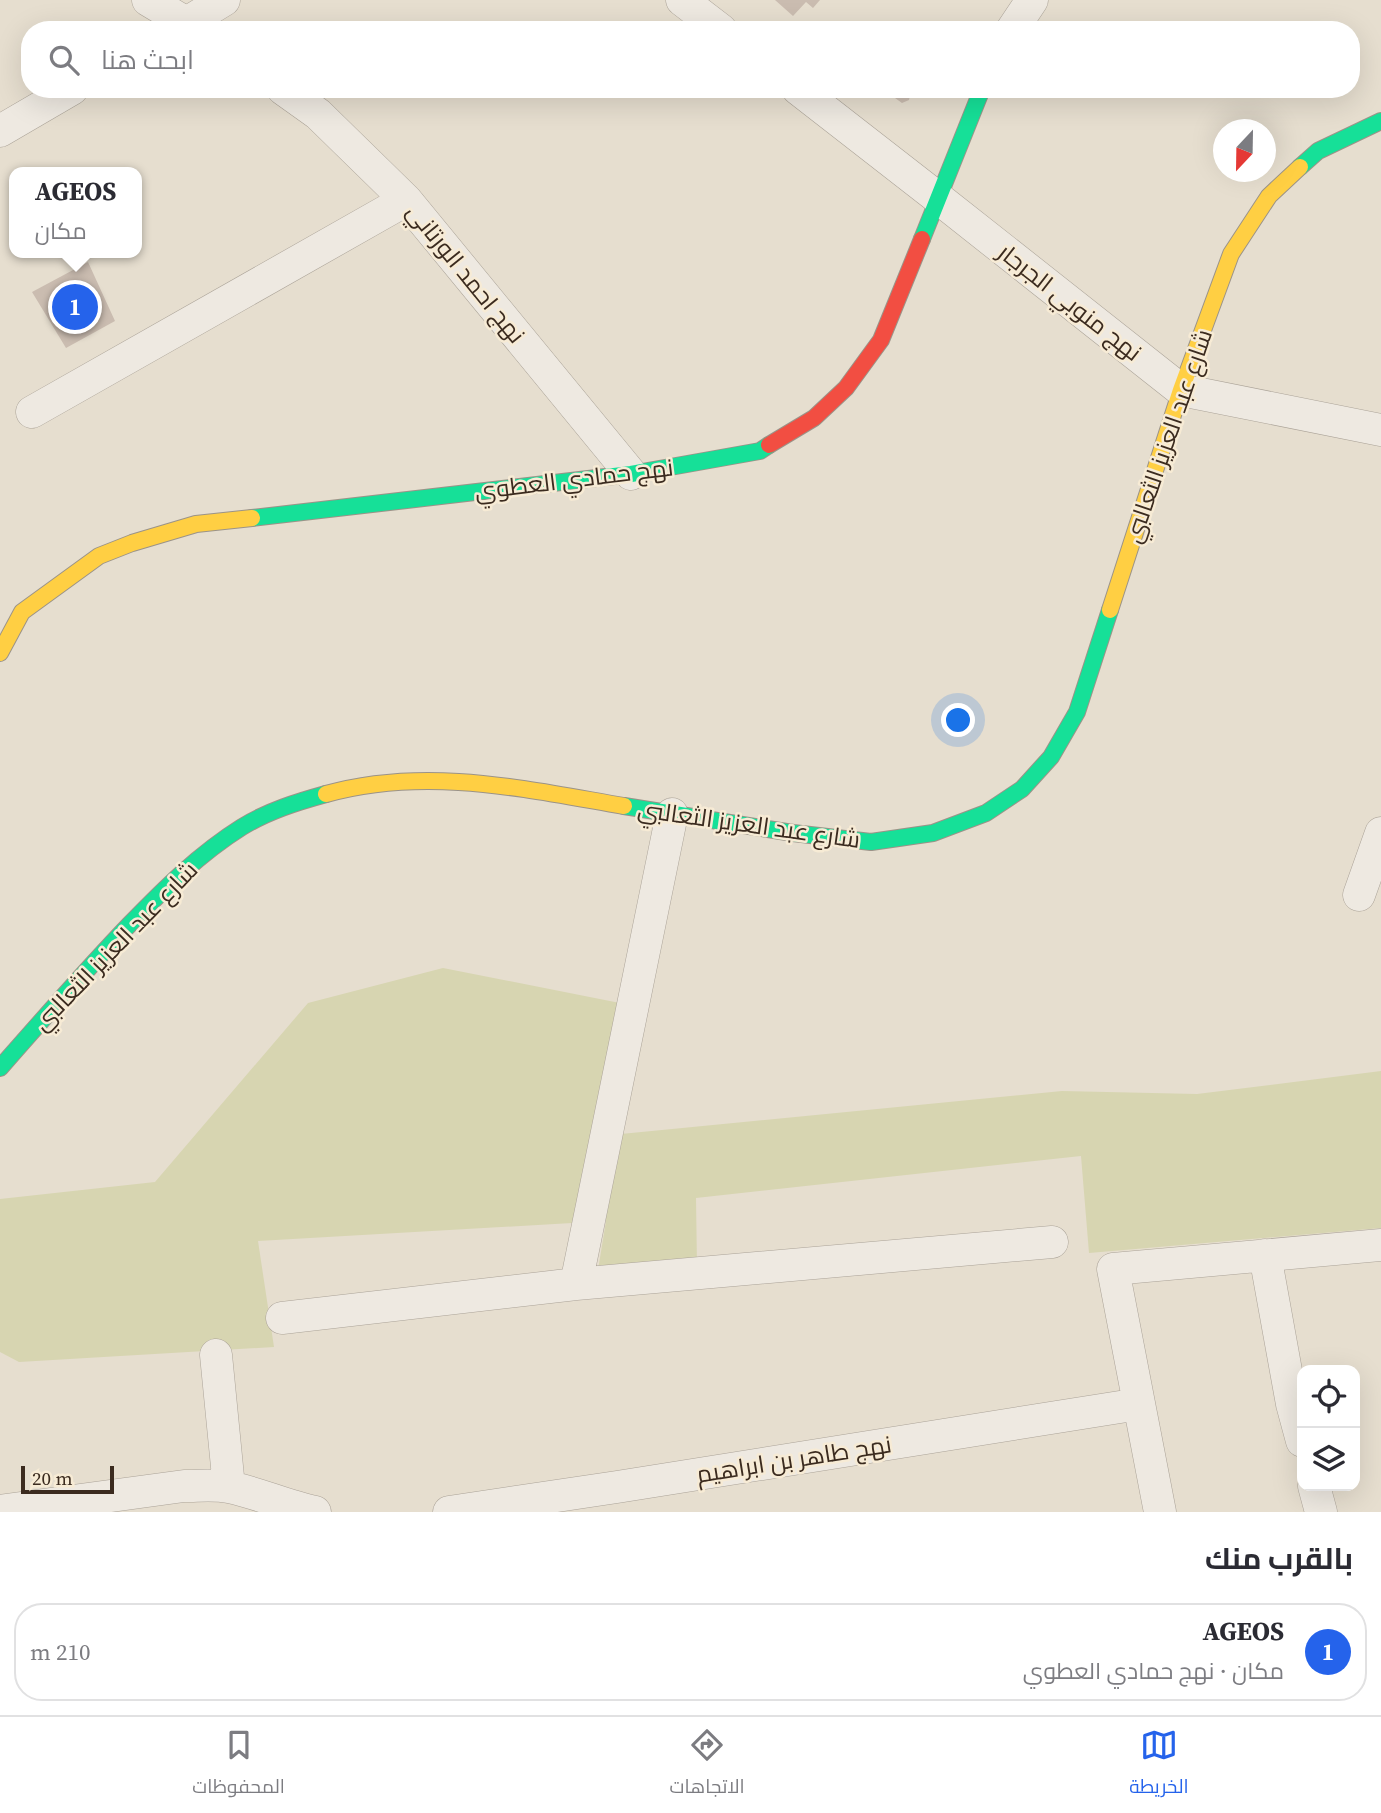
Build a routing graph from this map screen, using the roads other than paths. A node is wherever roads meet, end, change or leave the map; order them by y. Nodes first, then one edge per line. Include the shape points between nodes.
1 (148, 0) edge
2 (225, 0) edge
3 (682, 0) edge
4 (1032, 0) edge
5 (178, 21) edge
6 (195, 21) edge
7 (709, 21) edge
8 (1018, 21) edge
9 (57, 98) edge
10 (296, 98) edge
11 (809, 98) edge
12 (978, 98) edge
13 (1381, 121) edge
14 (0, 131) edge
15 (938, 198) junction
16 (407, 200) junction
17 (1181, 390) junction
18 (32, 412) dead end
19 (1381, 430) edge
20 (631, 474) junction
21 (0, 653) edge
22 (672, 814) junction
23 (1381, 833) edge
24 (1359, 895) dead end
25 (0, 1068) edge
26 (1052, 1242) dead end
27 (1381, 1245) edge
28 (1265, 1255) junction
29 (576, 1284) junction
30 (282, 1318) dead end
31 (216, 1355) dead end
32 (1139, 1404) junction
33 (1298, 1428) edge
34 (229, 1487) junction
35 (1315, 1491) edge
36 (0, 1511) edge
37 (315, 1512) edge
38 (449, 1512) edge
39 (1160, 1512) edge
40 (1321, 1512) edge

1 - 5 street
2 - 6 street
3 - 7 street
4 - 8 street
9 - 14 street
10 - 16 street, نهج احمد الورتاني
11 - 15 street, نهج منوبي الجرجار
12 - 15 street, نهج حمادي العطوي
13 - 17 street, شارع عبد العزيز الثعالبي via 1318,150 1269,195 1231,254
15 - 17 street, نهج منوبي الجرجار
15 - 20 street, نهج حمادي العطوي via 881,340 846,388 814,418 760,451
16 - 18 street
16 - 20 street, نهج احمد الورتاني
17 - 19 street, نهج منوبي الجرجار
17 - 22 street, شارع عبد العزيز الثعالبي via 1077,712 1051,757 1022,789 986,813 933,832 871,842
20 - 21 street, نهج حمادي العطوي via 196,524 99,556 22,612
22 - 25 street, شارع عبد العزيز الثعالبي via 442,780 344,789 274,810 243,826 175,878
22 - 29 street
23 - 24 street
26 - 29 street
27 - 28 street
28 - 32 street via 1113,1269
28 - 33 street
29 - 30 street
31 - 34 street
32 - 38 street, نهج طاهر بن ابراهيم
32 - 39 street
34 - 36 street via 184,1486
34 - 37 street
35 - 40 street

